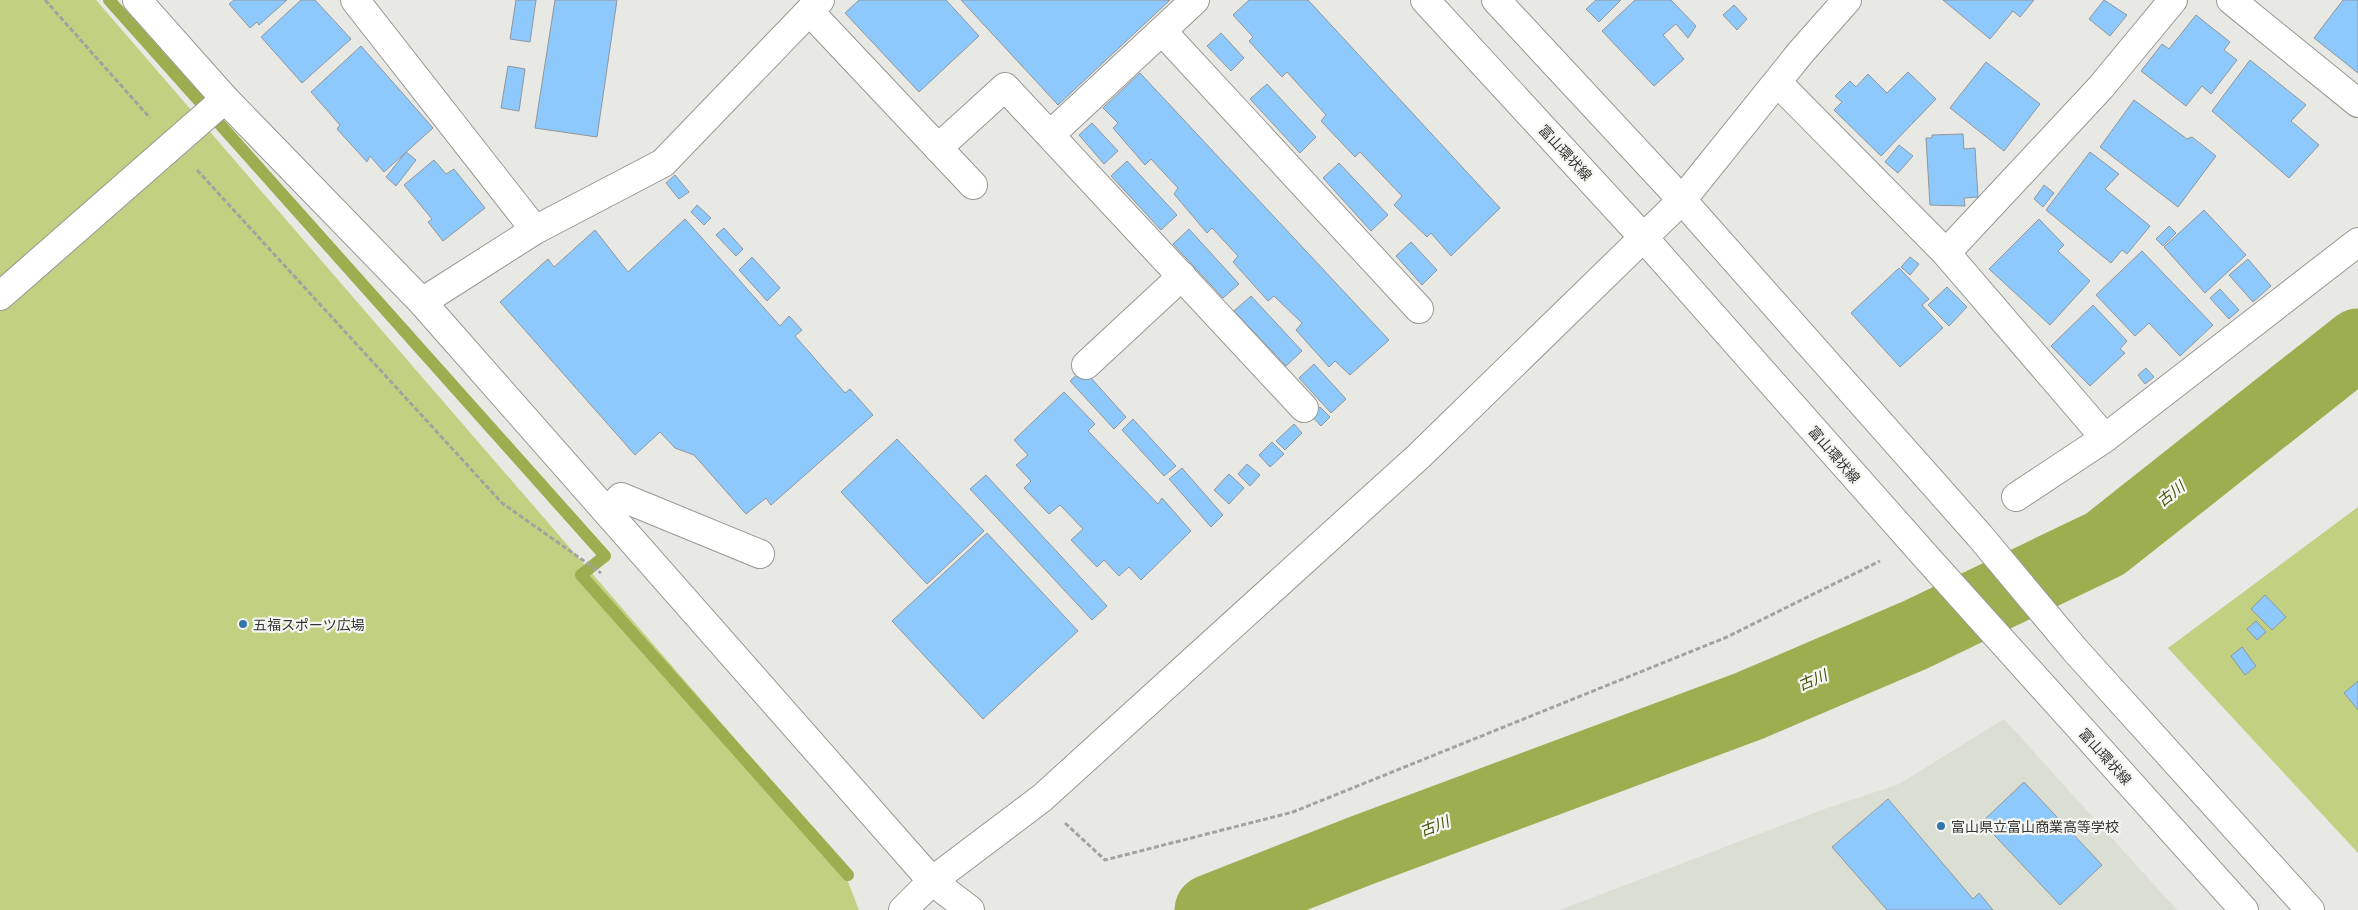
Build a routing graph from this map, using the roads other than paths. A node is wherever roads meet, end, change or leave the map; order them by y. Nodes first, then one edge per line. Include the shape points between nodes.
1 (137, 0) edge
2 (355, 0) edge
3 (1196, 0) edge
4 (1425, 0) edge
5 (1496, 0) edge
6 (1847, 0) edge
7 (2173, 0) edge
8 (2230, 0) edge
9 (815, 6) edge
10 (1162, 31) junction
11 (1778, 83) junction
12 (224, 99) junction
13 (2358, 103) edge
14 (1050, 135) junction
15 (938, 148) junction
16 (973, 185) dead end
17 (1682, 200) junction
18 (536, 230) junction
19 (1643, 237) junction
20 (2358, 242) edge
21 (1946, 254) junction
22 (1182, 276) junction
23 (0, 296) edge
24 (422, 302) junction
25 (1419, 309) dead end
26 (1086, 364) dead end
27 (1304, 408) dead end
28 (2105, 438) junction
29 (2016, 497) dead end
30 (607, 512) junction
31 (760, 554) dead end
32 (932, 880) junction
33 (969, 909) edge
34 (903, 910) edge
35 (2244, 910) edge
36 (2310, 910) edge

1 - 12 street
2 - 18 street
3 - 10 street
4 - 19 street, 富山環状線
5 - 17 street
6 - 11 street
7 - 21 street via 2101,87
8 - 13 street
9 - 15 street
9 - 18 street via 663,163
10 - 14 street
10 - 25 street
11 - 17 street
11 - 21 street
12 - 23 street
12 - 24 street
14 - 15 street via 1005,87
14 - 22 street
15 - 16 street
17 - 19 street
17 - 36 street via 1979,535 2075,650
18 - 24 street
19 - 32 street via 1419,456 1042,798
19 - 35 street, 富山環状線
20 - 28 street
21 - 28 street
22 - 26 street
22 - 27 street
24 - 30 street
28 - 29 street
30 - 31 street via 621,497
30 - 32 street
32 - 33 street
32 - 34 street

